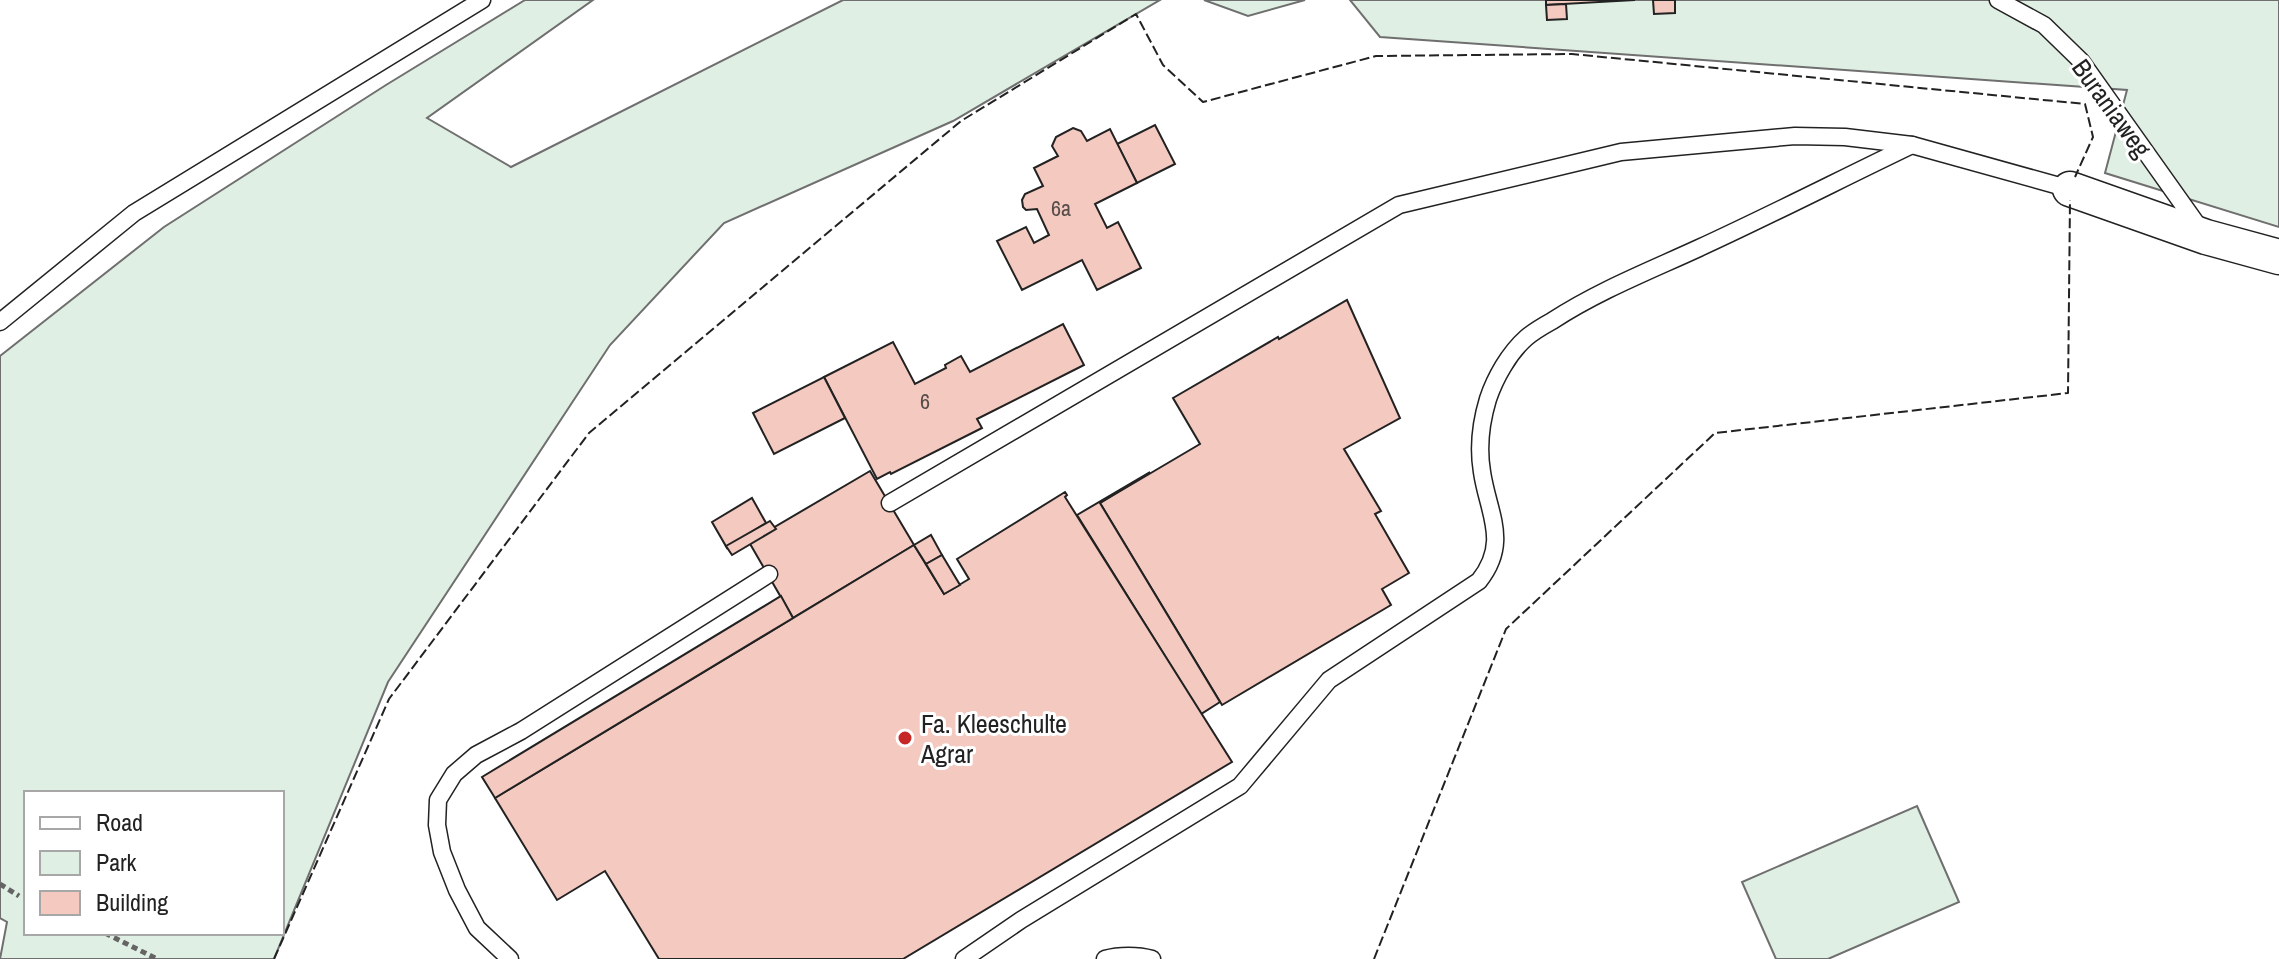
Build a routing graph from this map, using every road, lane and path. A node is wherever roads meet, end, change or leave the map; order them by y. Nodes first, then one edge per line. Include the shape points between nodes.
1 (482, 0) edge
2 (1998, 0) edge
3 (1912, 145) junction
4 (2070, 189) joint
5 (2206, 237) junction
6 (2279, 257) edge
7 (0, 322) edge
8 (890, 503) dead end
9 (769, 574) dead end
10 (0, 884) edge
11 (19, 896) dead end
12 (109, 935) edge
13 (157, 959) edge
14 (510, 959) edge
15 (964, 959) edge
16 (1105, 959) edge
17 (1152, 959) edge

1 - 7 lane via 134,213
2 - 5 lane, Buraniaweg via 2044,25 2081,61
3 - 4 lane
3 - 8 lane via 1795,136 1621,152 1399,205
3 - 15 lane via 1592,296 1526,338 1498,376 1482,425 1482,472 1495,543 1479,581 1329,680 1240,786
4 - 5 street
5 - 6 street
9 - 14 lane via 476,755 454,774 438,800 442,852 477,928
10 - 11 path
12 - 13 path
16 - 17 lane

